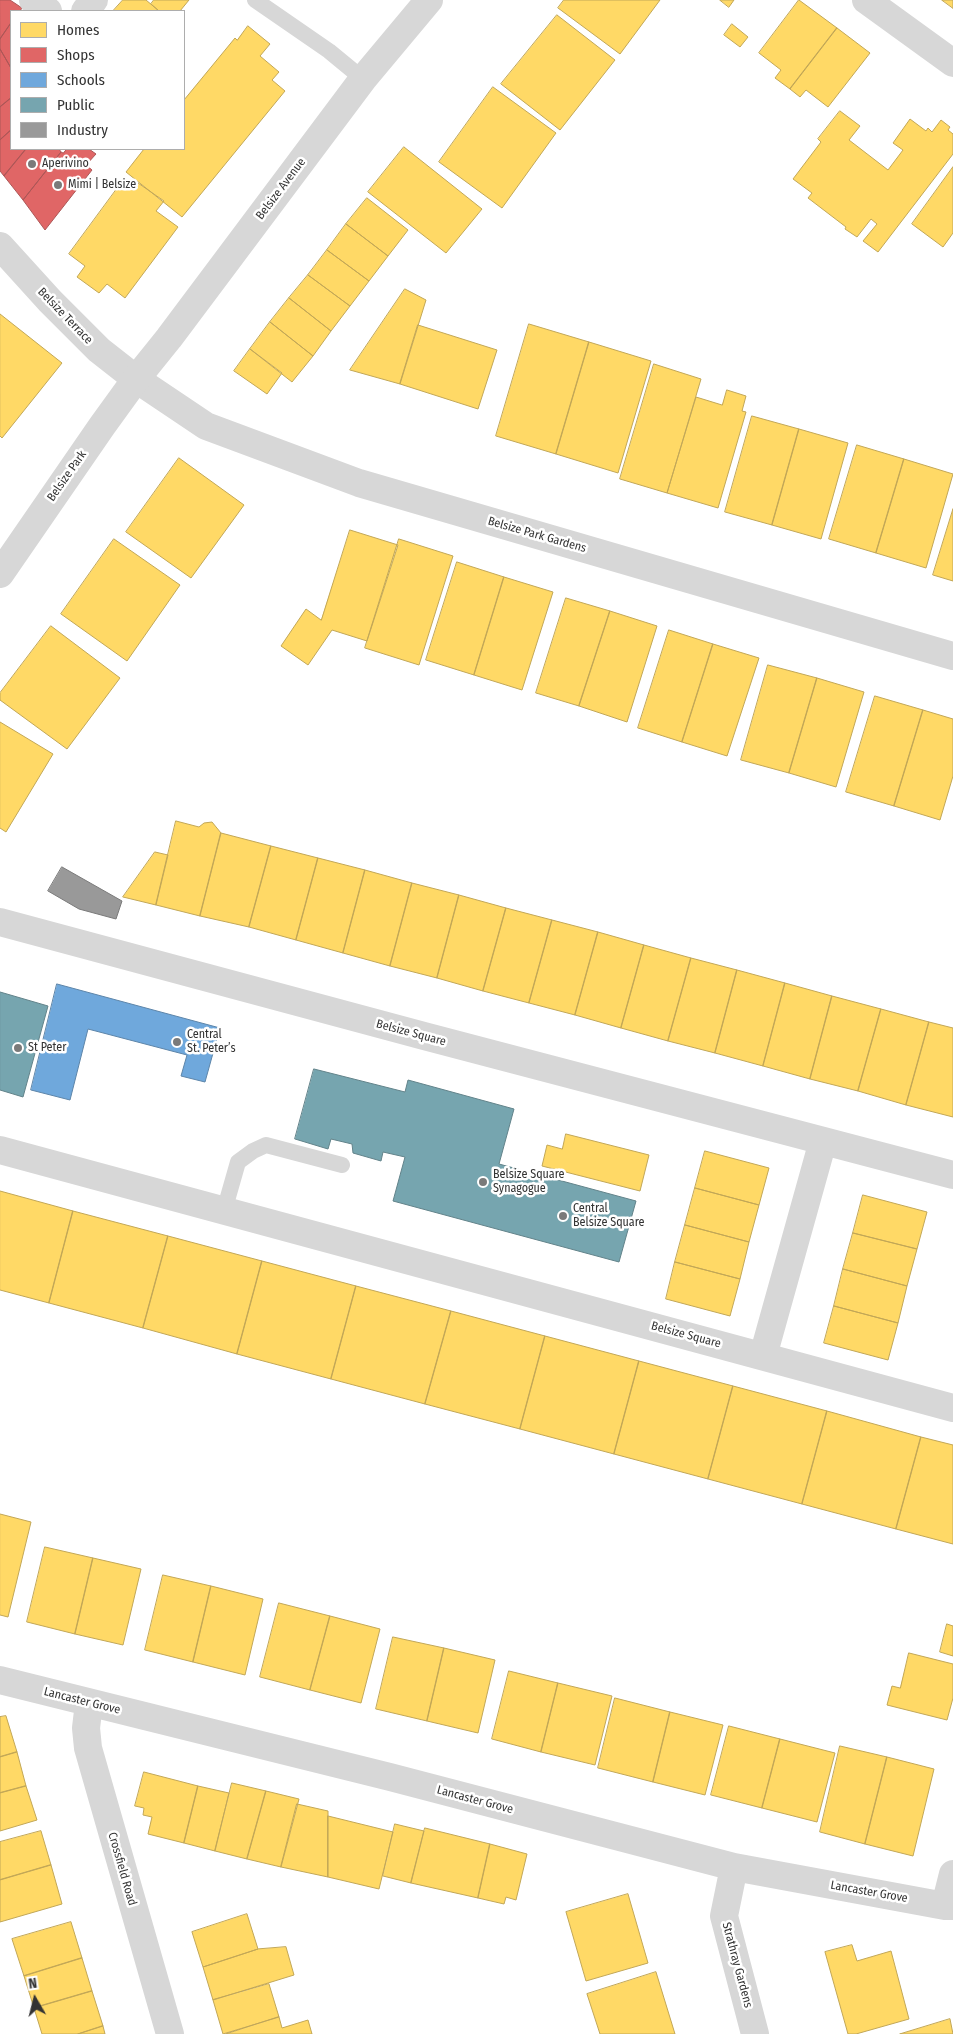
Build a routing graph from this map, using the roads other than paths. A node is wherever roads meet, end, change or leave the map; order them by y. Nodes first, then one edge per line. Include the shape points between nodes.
1 (33, 0) edge
2 (94, 0) edge
3 (255, 0) edge
4 (429, 0) edge
5 (866, 0) edge
6 (47, 10) edge
7 (86, 10) edge
8 (953, 63) edge
9 (363, 79) junction
10 (0, 246) edge
11 (136, 379) junction
12 (0, 574) edge
13 (953, 656) edge
14 (0, 922) edge
15 (823, 1141) junction
16 (0, 1150) edge
17 (342, 1164) dead end
18 (953, 1175) edge
19 (224, 1210) junction
20 (763, 1356) junction
21 (953, 1408) edge
22 (0, 1680) edge
23 (89, 1703) junction
24 (734, 1867) junction
25 (953, 1874) edge
26 (949, 1906) edge
27 (170, 2034) edge
28 (755, 2034) edge

1 - 6 street
2 - 7 street
3 - 9 lane via 329,51
4 - 9 street, Belsize Avenue
5 - 8 street
9 - 11 street, Belsize Avenue
10 - 11 street, Belsize Terrace via 99,350
11 - 12 street, Belsize Park
11 - 13 street, Belsize Park Gardens via 206,426 359,483
14 - 15 street, Belsize Square
15 - 18 street, Belsize Square
15 - 20 street
16 - 19 street, Belsize Square
17 - 19 lane via 266,1145 238,1162
19 - 20 street, Belsize Square
20 - 21 street, Belsize Square
22 - 23 street, Lancaster Grove
23 - 24 street, Lancaster Grove
23 - 27 street, Crossfield Road via 88,1748
24 - 26 street, Lancaster Grove
24 - 28 street, Strathray Gardens via 724,1916
25 - 26 street

